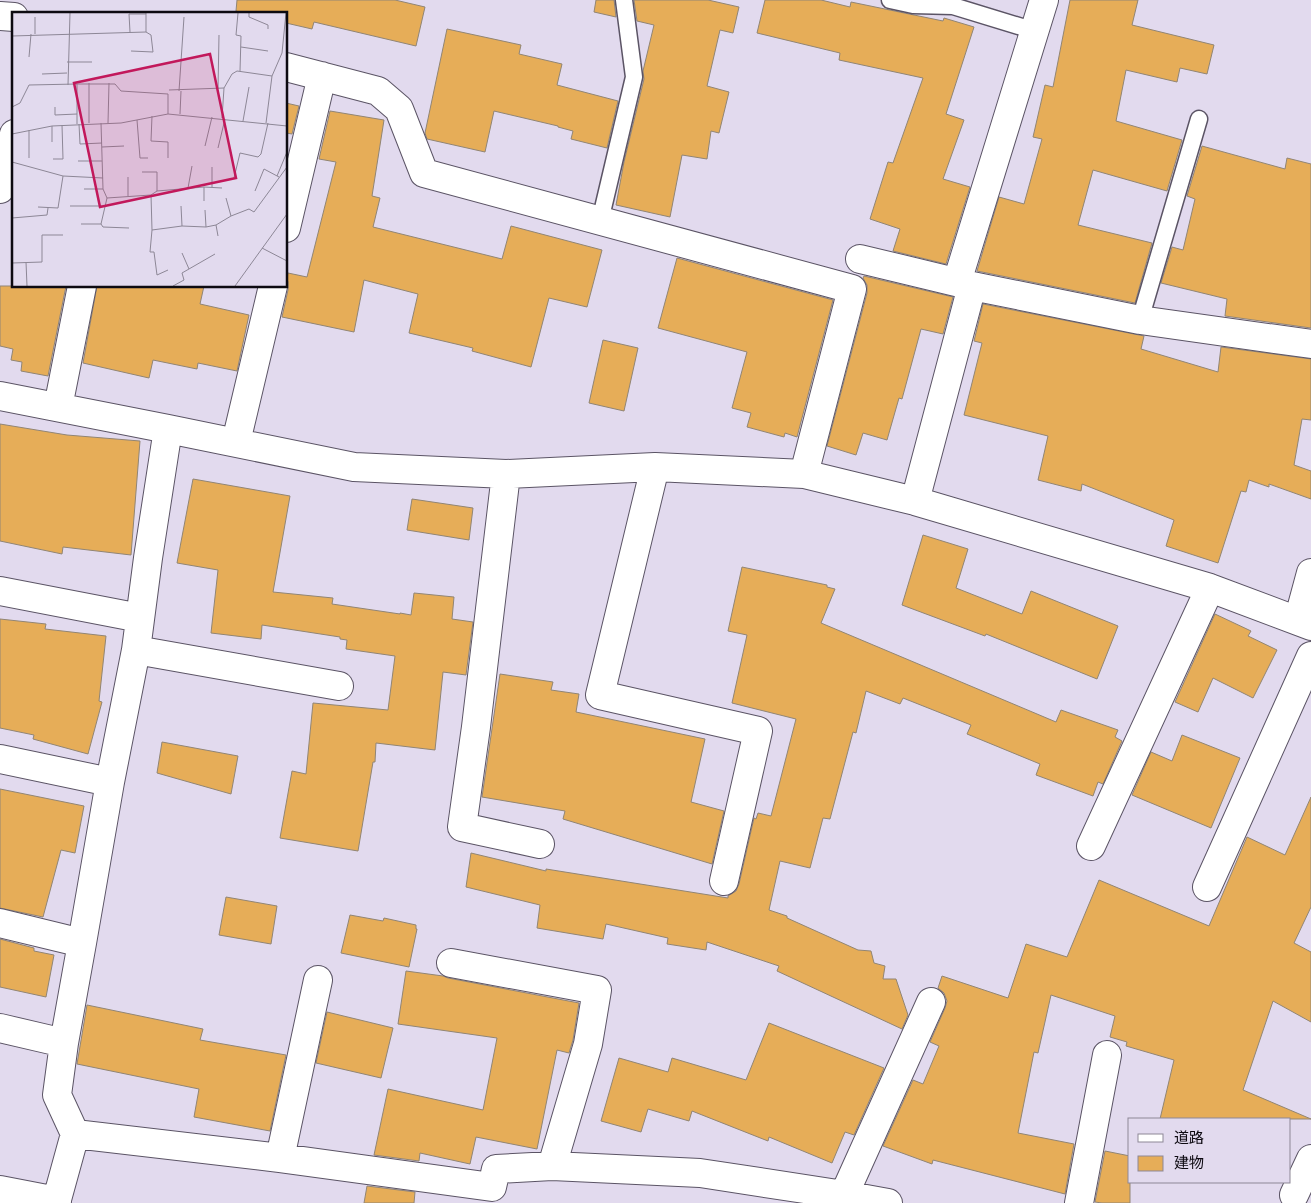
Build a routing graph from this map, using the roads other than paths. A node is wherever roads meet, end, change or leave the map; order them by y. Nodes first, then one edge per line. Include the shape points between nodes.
1 (624, 0) edge
2 (890, 0) edge
3 (1044, 0) edge
4 (1035, 31) junction
5 (288, 68) edge
6 (322, 76) junction
7 (1199, 119) dead end
8 (12, 143) edge
9 (0, 189) edge
10 (288, 220) edge
11 (600, 222) junction
12 (860, 259) dead end
13 (964, 284) junction
14 (82, 288) edge
15 (273, 288) edge
16 (1140, 320) junction
17 (1311, 344) edge
18 (0, 396) edge
19 (58, 407) junction
20 (168, 428) junction
21 (236, 442) junction
22 (655, 467) junction
23 (506, 474) junction
24 (804, 474) junction
25 (915, 501) junction
26 (1311, 573) edge
27 (1210, 588) junction
28 (0, 591) edge
29 (140, 618) junction
30 (1304, 623) edge
31 (136, 650) junction
32 (1311, 656) edge
33 (340, 686) dead end
34 (0, 759) edge
35 (110, 782) junction
36 (540, 844) dead end
37 (1091, 846) dead end
38 (724, 881) dead end
39 (1207, 887) dead end
40 (0, 923) edge
41 (82, 943) junction
42 (451, 963) dead end
43 (318, 980) dead end
44 (931, 1002) dead end
45 (0, 1028) edge
46 (64, 1043) junction
47 (1107, 1055) dead end
48 (75, 1134) junction
49 (280, 1158) junction
50 (1311, 1159) edge
51 (552, 1166) junction
52 (0, 1190) edge
53 (844, 1194) junction
54 (492, 1195) edge
55 (1294, 1195) dead end
56 (56, 1202) edge
57 (888, 1203) edge
58 (1079, 1203) edge

1 - 11 lane via 634,77
2 - 4 lane via 913,5 952,6
3 - 4 street
4 - 13 street
5 - 6 street
6 - 10 street
6 - 11 street via 378,91 399,109 424,173
7 - 16 lane
8 - 9 street
11 - 24 street via 852,289
12 - 13 street
13 - 16 street
13 - 25 street
14 - 19 street
15 - 21 street
16 - 17 street
18 - 19 street
19 - 20 street
20 - 21 street
20 - 29 street
21 - 23 street via 354,468
22 - 23 street
22 - 24 street
22 - 38 street via 600,695 758,730
23 - 36 street via 462,827
24 - 25 street
25 - 27 street
26 - 30 street
27 - 30 street
27 - 37 street
28 - 29 street
29 - 31 street
31 - 33 street
31 - 35 street
32 - 39 street
34 - 35 street
35 - 41 street
40 - 41 street
41 - 46 street
42 - 51 street via 597,990 588,1044
43 - 49 street
44 - 53 street
45 - 46 street
46 - 48 street via 57,1095
47 - 58 street
48 - 49 street
48 - 56 street
49 - 54 street
50 - 55 street
51 - 53 street via 700,1173
51 - 54 street via 496,1169
52 - 56 street
53 - 57 street

